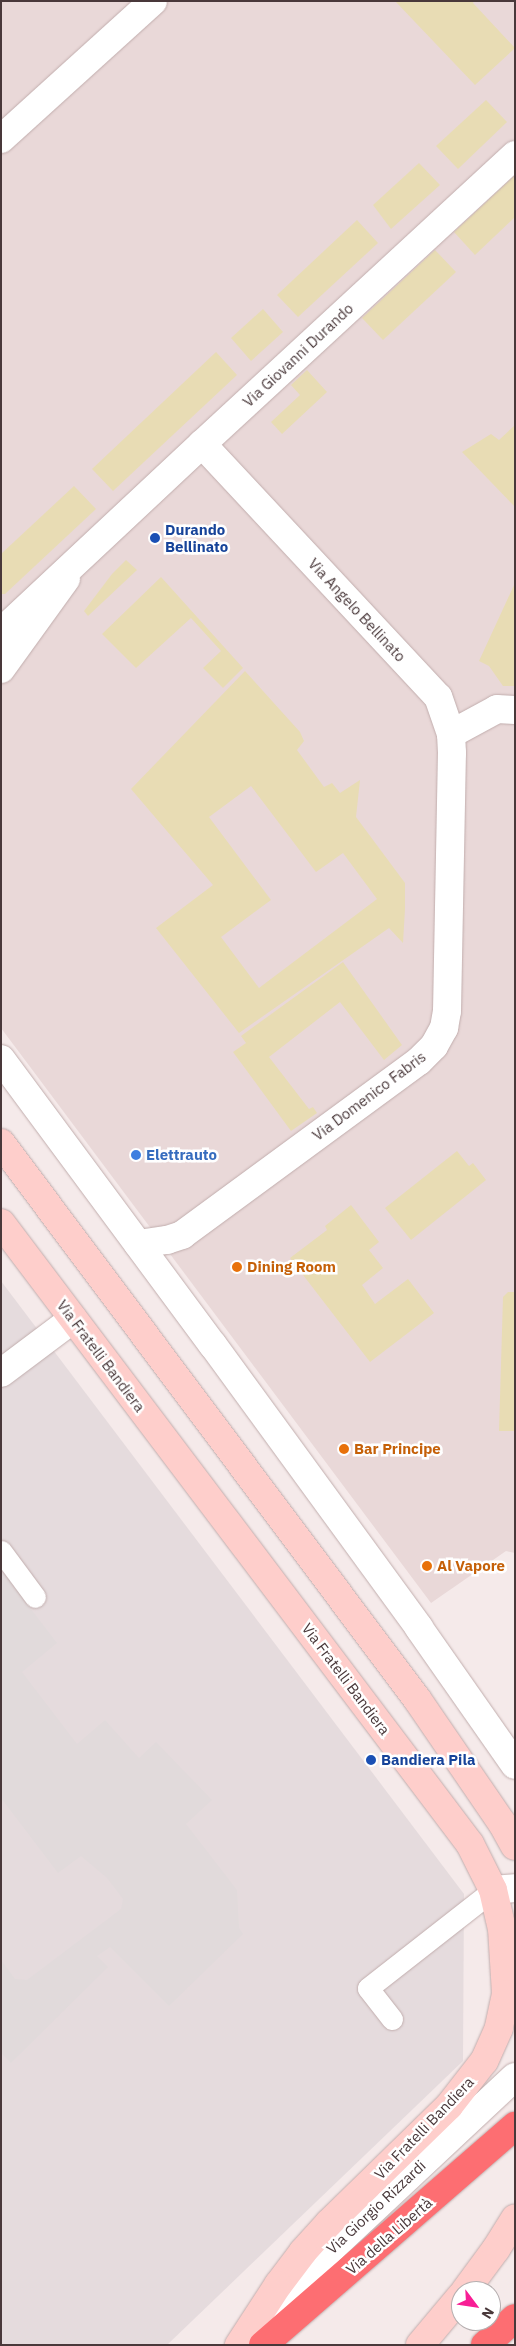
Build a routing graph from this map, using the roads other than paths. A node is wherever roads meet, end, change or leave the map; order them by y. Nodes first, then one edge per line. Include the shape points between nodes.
1 (153, 1) edge
2 (1, 139) edge
3 (515, 155) edge
4 (202, 444) junction
5 (82, 555) junction
6 (1, 632) edge
7 (1, 669) edge
8 (515, 710) edge
9 (451, 734) junction
10 (1, 1059) edge
11 (1, 1143) edge
12 (1, 1223) edge
13 (138, 1244) junction
14 (72, 1319) junction
15 (1, 1373) edge
16 (1, 1551) edge
17 (35, 1597) dead end
18 (515, 1765) edge
19 (515, 1846) edge
20 (504, 1889) edge
21 (392, 2019) dead end
22 (515, 2077) edge
23 (515, 2126) edge
24 (515, 2218) edge
25 (472, 2281) edge
26 (451, 2308) edge
27 (451, 2309) edge
28 (515, 2318) edge
29 (239, 2345) edge
30 (247, 2345) edge
31 (263, 2345) edge
32 (412, 2345) edge
33 (420, 2345) edge
34 (485, 2345) edge

1 - 2 street
3 - 4 street, Via Giovanni Durando
4 - 5 street, Via Giovanni Durando
4 - 9 street, Via Angelo Bellinato via 438,698
5 - 6 street, Via Giovanni Durando
5 - 7 street, Via Giovanni Durando
8 - 9 street via 497,709
9 - 13 street, Via Domenico Fabris via 447,1012 444,1028 434,1046 182,1235
10 - 13 street
11 - 19 main road via 417,1699
12 - 14 main road, Via Fratelli Bandiera
13 - 18 street via 419,1628
14 - 15 street
14 - 20 main road, Via Fratelli Bandiera
16 - 17 lane
20 - 21 lane via 368,1988
20 - 29 main road, Via Fratelli Bandiera via 502,1928 506,1994 499,2028 484,2061 449,2106 303,2252
22 - 30 street, Via Giorgio Rizzardi via 332,2248
23 - 31 highway, Via della Libertà
24 - 25 main road
26 - 32 street
27 - 33 main road
28 - 34 highway

